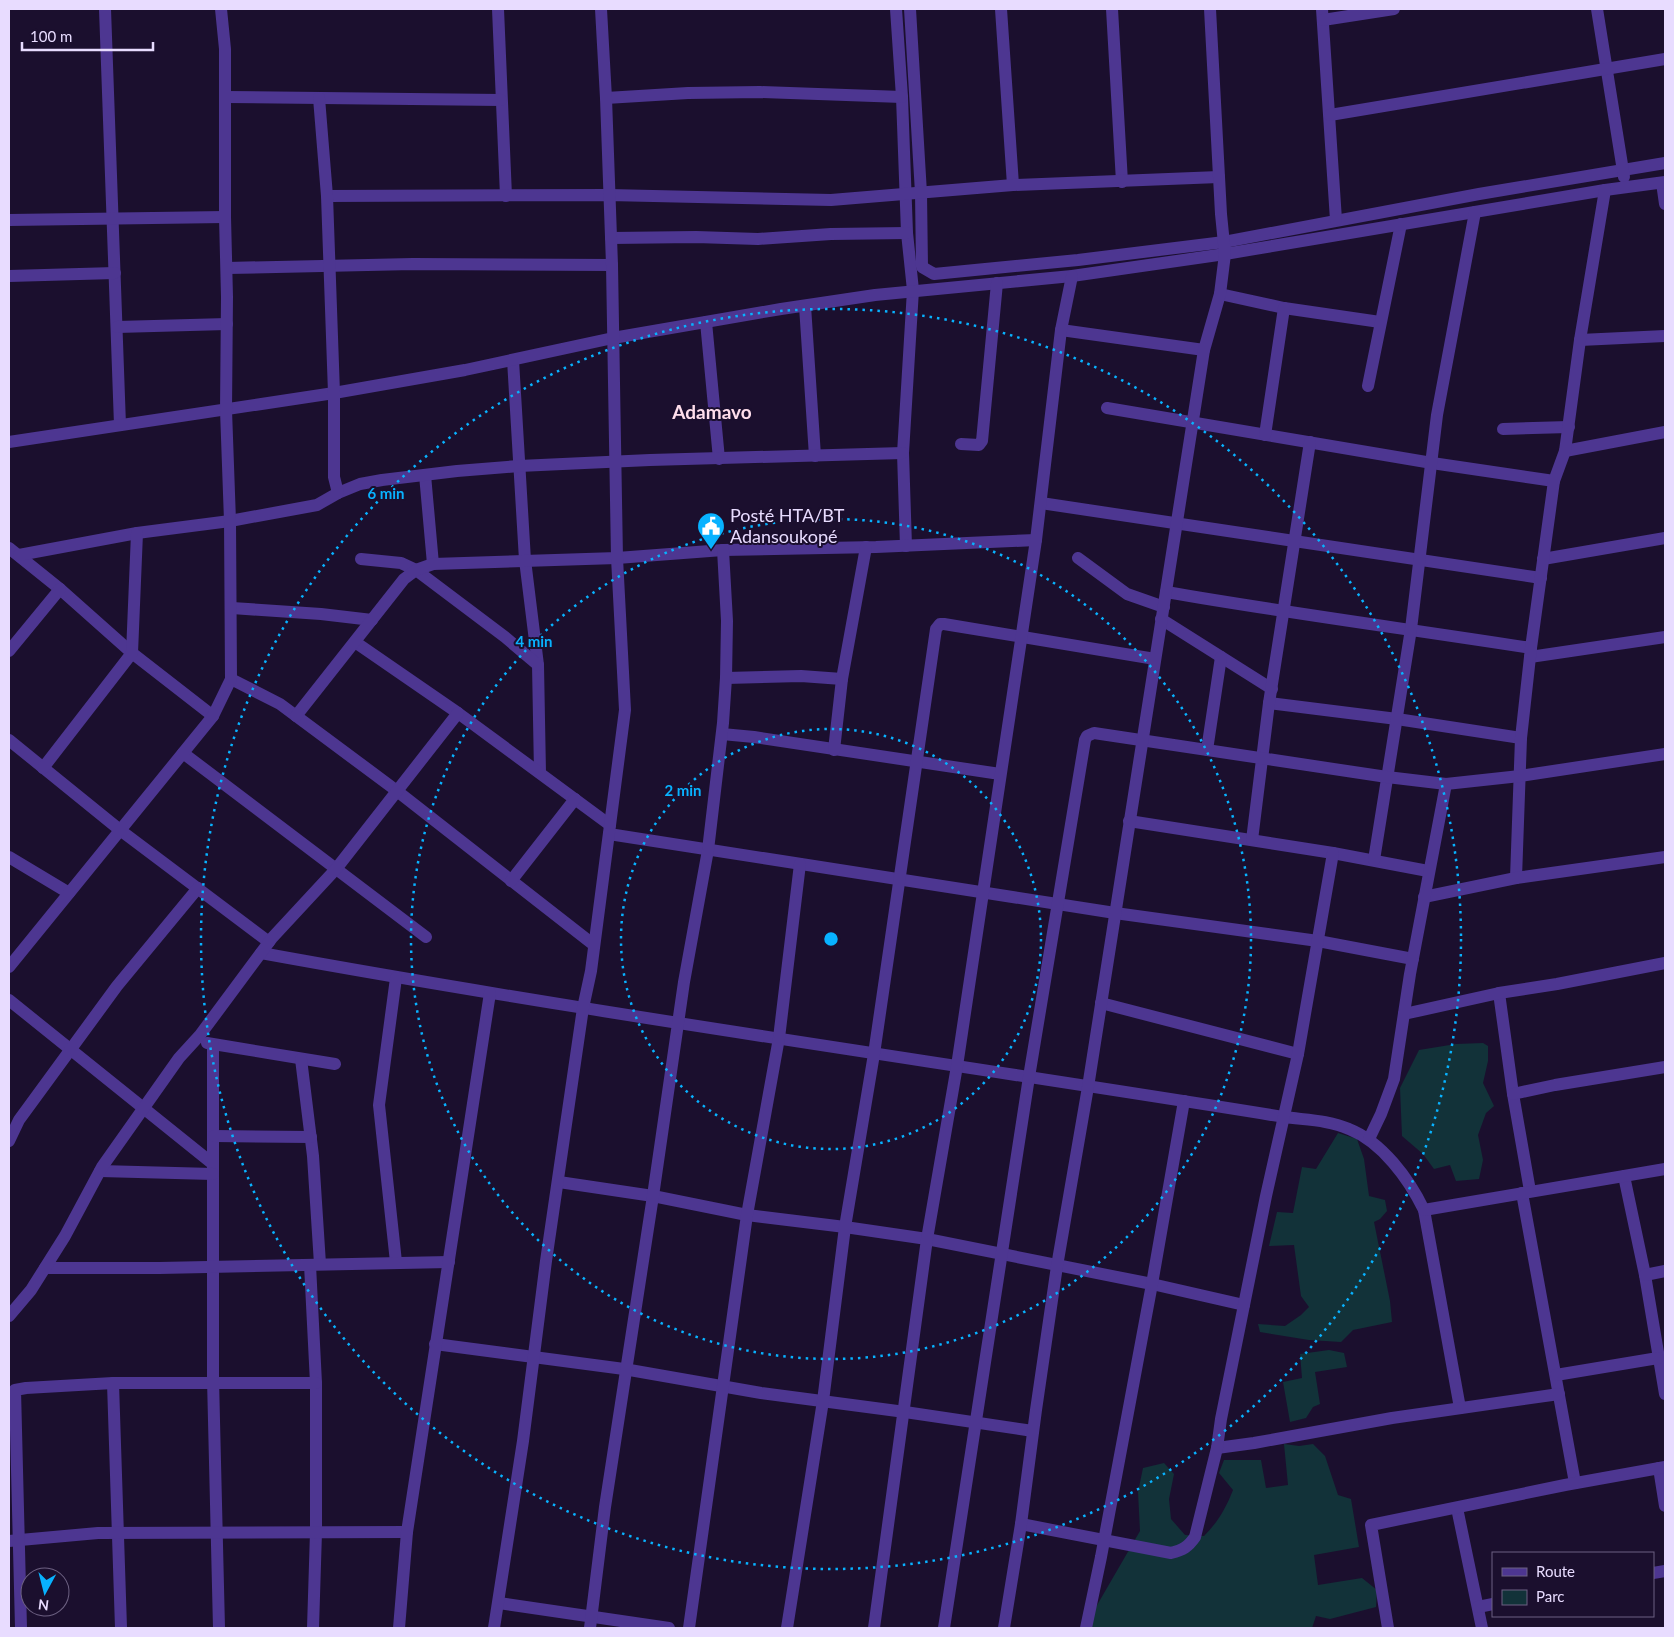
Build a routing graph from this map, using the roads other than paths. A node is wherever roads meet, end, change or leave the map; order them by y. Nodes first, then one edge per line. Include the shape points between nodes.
1 (105, 9) edge
2 (221, 9) edge
3 (498, 9) edge
4 (601, 9) edge
5 (896, 9) edge
6 (910, 9) edge
7 (1001, 9) edge
8 (1112, 9) edge
9 (1210, 9) edge
10 (1394, 9) edge
11 (1598, 9) edge
12 (1323, 14) edge
13 (1665, 59) edge
14 (1607, 69) junction
15 (226, 96) junction
16 (902, 97) junction
17 (319, 98) junction
18 (606, 98) junction
19 (501, 100) junction
20 (1330, 115) junction
21 (1665, 163) edge
22 (1624, 170) junction
23 (1218, 177) junction
24 (1122, 182) junction
25 (1664, 182) edge
26 (1013, 186) junction
27 (1626, 188) junction
28 (1605, 190) junction
29 (921, 193) junction
30 (906, 194) junction
31 (609, 195) junction
32 (327, 196) junction
33 (506, 196) junction
34 (1665, 204) edge
35 (1475, 212) junction
36 (225, 217) junction
37 (113, 218) junction
38 (9, 220) edge
39 (1336, 220) junction
40 (1401, 224) junction
41 (907, 234) junction
42 (611, 238) junction
43 (1225, 248) junction
44 (612, 265) junction
45 (328, 266) junction
46 (226, 268) junction
47 (114, 273) junction
48 (9, 276) edge
49 (1072, 276) junction
50 (997, 283) junction
51 (912, 290) junction
52 (1220, 294) junction
53 (806, 306) junction
54 (1284, 308) junction
55 (706, 322) junction
56 (1380, 322) junction
57 (227, 324) junction
58 (116, 327) junction
59 (1061, 330) junction
60 (1665, 336) edge
61 (613, 338) junction
62 (1580, 340) junction
63 (1204, 350) junction
64 (513, 360) junction
65 (1368, 386) dead end
66 (334, 393) junction
67 (1107, 408) dead end
68 (226, 410) junction
69 (1192, 422) junction
70 (120, 425) junction
71 (1569, 427) junction
72 (1503, 429) dead end
73 (1665, 432) edge
74 (1265, 435) junction
75 (9, 442) edge
76 (1310, 442) junction
77 (961, 444) dead end
78 (1565, 451) junction
79 (904, 454) junction
80 (815, 456) junction
81 (719, 459) junction
82 (614, 462) junction
83 (1432, 464) junction
84 (519, 466) junction
85 (425, 475) junction
86 (1554, 481) junction
87 (338, 493) junction
88 (1041, 503) junction
89 (230, 521) junction
90 (1176, 524) junction
91 (138, 533) junction
92 (1665, 538) edge
93 (1036, 540) junction
94 (1294, 542) junction
95 (906, 546) junction
96 (866, 547) junction
97 (723, 550) junction
98 (14, 551) edge
99 (617, 558) junction
100 (1078, 558) dead end
101 (362, 559) dead end
102 (1543, 559) junction
103 (524, 560) junction
104 (1420, 561) junction
105 (433, 564) junction
106 (416, 570) junction
107 (1541, 578) junction
108 (60, 588) junction
109 (1166, 592) junction
110 (232, 608) junction
111 (1284, 612) junction
112 (1162, 613) junction
113 (372, 620) junction
114 (1410, 629) junction
115 (1022, 635) junction
116 (1665, 637) edge
117 (355, 642) junction
118 (9, 651) edge
119 (132, 653) junction
120 (1530, 653) junction
121 (1221, 657) junction
122 (1155, 659) junction
123 (538, 665) junction
124 (726, 678) junction
125 (232, 679) junction
126 (842, 679) junction
127 (1272, 690) junction
128 (1270, 703) junction
129 (458, 713) junction
130 (213, 716) junction
131 (296, 716) junction
132 (1397, 719) junction
133 (722, 734) junction
134 (1521, 738) junction
135 (9, 740) edge
136 (1142, 740) junction
137 (834, 750) junction
138 (1207, 750) junction
139 (183, 753) junction
140 (1665, 754) edge
141 (1263, 759) junction
142 (918, 760) junction
143 (43, 768) junction
144 (540, 773) junction
145 (1000, 774) junction
146 (1520, 776) junction
147 (1387, 778) junction
148 (1446, 784) junction
149 (397, 791) junction
150 (575, 799) junction
151 (1130, 821) junction
152 (609, 829) junction
153 (120, 830) junction
154 (1252, 840) junction
155 (708, 850) junction
156 (1333, 853) junction
157 (9, 857) edge
158 (1665, 857) edge
159 (1374, 860) junction
160 (800, 864) junction
161 (336, 869) junction
162 (1428, 871) junction
163 (1516, 878) junction
164 (900, 879) junction
165 (511, 880) junction
166 (198, 888) junction
167 (69, 893) junction
168 (982, 893) junction
169 (1424, 897) junction
170 (1059, 904) junction
171 (1115, 913) junction
172 (426, 937) dead end
173 (1318, 941) junction
174 (269, 942) junction
175 (594, 945) junction
176 (261, 953) junction
177 (1413, 959) junction
178 (1665, 963) edge
179 (9, 967) edge
180 (396, 978) junction
181 (490, 993) junction
182 (1499, 993) junction
183 (9, 1000) edge
184 (1101, 1003) junction
185 (583, 1008) junction
186 (1404, 1014) junction
187 (679, 1022) junction
188 (779, 1038) junction
189 (196, 1039) junction
190 (213, 1045) junction
191 (71, 1050) junction
192 (874, 1054) junction
193 (1298, 1054) junction
194 (301, 1059) junction
195 (335, 1064) dead end
196 (957, 1066) junction
197 (1665, 1067) edge
198 (1029, 1077) junction
199 (1088, 1087) junction
200 (1514, 1094) junction
201 (1184, 1101) junction
202 (144, 1108) junction
203 (1284, 1117) junction
204 (214, 1136) junction
205 (311, 1137) junction
206 (1369, 1139) junction
207 (9, 1141) edge
208 (213, 1168) junction
209 (1665, 1169) edge
210 (100, 1171) junction
211 (1624, 1176) junction
212 (559, 1182) junction
213 (1526, 1192) junction
214 (654, 1196) junction
215 (1424, 1210) junction
216 (747, 1215) junction
217 (845, 1227) junction
218 (928, 1239) junction
219 (1002, 1254) junction
220 (396, 1262) junction
221 (449, 1262) junction
222 (315, 1265) junction
223 (1057, 1266) junction
224 (213, 1267) junction
225 (45, 1268) junction
226 (1665, 1271) edge
227 (1645, 1275) junction
228 (1152, 1284) junction
229 (1244, 1305) junction
230 (9, 1316) edge
231 (435, 1344) junction
232 (534, 1358) junction
233 (1658, 1358) junction
234 (627, 1370) junction
235 (1556, 1376) junction
236 (113, 1382) junction
237 (213, 1383) junction
238 (316, 1383) junction
239 (724, 1386) junction
240 (12, 1387) edge
241 (1559, 1394) junction
242 (1665, 1394) edge
243 (823, 1401) junction
244 (1460, 1408) junction
245 (905, 1412) junction
246 (976, 1422) junction
247 (1033, 1431) junction
248 (1217, 1448) junction
249 (1662, 1468) edge
250 (1575, 1483) junction
251 (1665, 1506) edge
252 (1457, 1508) junction
253 (1021, 1524) junction
254 (118, 1532) junction
255 (216, 1532) junction
256 (316, 1532) junction
257 (407, 1532) junction
258 (13, 1541) edge
259 (1103, 1541) junction
260 (499, 1603) junction
261 (1492, 1604) edge
262 (1478, 1607) junction
263 (590, 1623) edge
264 (21, 1628) edge
265 (121, 1628) edge
266 (219, 1628) edge
267 (313, 1628) edge
268 (398, 1628) edge
269 (494, 1628) edge
270 (669, 1628) edge
271 (689, 1628) edge
272 (787, 1628) edge
273 (874, 1628) edge
274 (944, 1628) edge
275 (1004, 1628) edge
276 (1086, 1628) edge
277 (1388, 1628) edge
278 (1482, 1628) edge

1 - 37 street
2 - 15 street
3 - 19 street
4 - 18 street
5 - 16 street
6 - 29 street
7 - 26 street
8 - 24 street
9 - 23 street
10 - 12 street
11 - 14 street
12 - 20 street
13 - 14 street
14 - 20 street
14 - 22 street
15 - 17 street
15 - 36 street
16 - 18 street via 760,92
16 - 30 street
17 - 19 street
17 - 32 street
18 - 31 street
19 - 33 street
20 - 39 street
21 - 22 street
22 - 27 street
22 - 39 street
23 - 24 street
23 - 43 street
24 - 26 street
25 - 27 street
25 - 34 street
26 - 29 street
27 - 28 street
28 - 35 street
28 - 62 street
29 - 30 street
29 - 43 street via 922,267 934,274
30 - 31 street via 831,200
30 - 41 street
31 - 33 street
31 - 42 street
32 - 33 street
32 - 45 street
35 - 40 street
35 - 83 street via 1437,416
36 - 37 street
36 - 46 street
37 - 38 street
37 - 47 street
39 - 43 street
40 - 43 street
40 - 56 street
41 - 42 street via 831,234 758,239
41 - 51 street
42 - 44 street
43 - 49 street
43 - 52 street
44 - 45 street
44 - 61 street
45 - 46 street
45 - 66 street
46 - 57 street
47 - 48 street
47 - 58 street
49 - 50 street
49 - 59 street
50 - 51 street
50 - 77 street via 982,441 979,445
51 - 53 street
51 - 79 street
52 - 54 street
52 - 63 street
53 - 55 street
53 - 80 street
54 - 56 street
54 - 74 street
55 - 61 street
55 - 81 street
56 - 65 street
57 - 58 street
57 - 68 street
58 - 70 street
59 - 63 street
59 - 88 street
60 - 62 street
61 - 64 street
61 - 82 street
62 - 71 street
63 - 69 street
64 - 66 street
64 - 84 street
66 - 68 street
66 - 87 street via 334,477
67 - 69 street
68 - 70 street
68 - 89 street
69 - 74 street
69 - 90 street
70 - 75 street
71 - 72 street
71 - 78 street
73 - 78 street
74 - 76 street
76 - 83 street
76 - 94 street
78 - 86 street
79 - 80 street
79 - 95 street
80 - 81 street
81 - 82 street
82 - 84 street
82 - 99 street
83 - 86 street
83 - 104 street
84 - 85 street
84 - 103 street
85 - 87 street via 360,484
85 - 105 street
86 - 102 street
87 - 89 street via 317,505
88 - 90 street
88 - 93 street
89 - 91 street
89 - 110 street
90 - 94 street
90 - 109 street
91 - 98 street
91 - 119 street
92 - 102 street
93 - 95 street
93 - 115 street
94 - 104 street
94 - 111 street
95 - 96 street
96 - 97 street
96 - 126 street
97 - 99 street
97 - 124 street
98 - 108 street
99 - 103 street
99 - 152 street via 625,710
100 - 112 street via 1121,591
101 - 106 street via 402,563
102 - 107 street
103 - 105 street
103 - 123 street
104 - 107 street
104 - 114 street
105 - 106 street
106 - 113 street via 404,579
106 - 123 street
107 - 120 street
108 - 118 street
108 - 119 street
109 - 111 street
109 - 112 street
110 - 113 street
110 - 125 street
111 - 114 street
111 - 127 street
112 - 121 street
112 - 122 street
113 - 117 street
114 - 120 street
114 - 132 street
115 - 122 street
115 - 142 street via 944,624 938,626
115 - 145 street
116 - 120 street
117 - 129 street
117 - 131 street
119 - 130 street
119 - 143 street
120 - 134 street
121 - 127 street
121 - 138 street
122 - 136 street
123 - 144 street
124 - 126 street via 801,676
124 - 133 street
125 - 130 street
125 - 131 street
126 - 137 street
127 - 128 street
128 - 132 street
128 - 141 street
129 - 144 street
129 - 149 street
130 - 139 street
131 - 149 street
132 - 134 street
132 - 147 street
133 - 137 street
133 - 155 street
134 - 146 street
135 - 143 street
136 - 138 street
136 - 151 street
136 - 170 street via 1094,733 1084,740
137 - 142 street
138 - 141 street
139 - 153 street
139 - 161 street
140 - 146 street
141 - 147 street
141 - 154 street
142 - 145 street
142 - 164 street
143 - 153 street
144 - 150 street
145 - 168 street
146 - 148 street
146 - 163 street
147 - 148 street
147 - 159 street
148 - 162 street
149 - 161 street
149 - 165 street
150 - 152 street
150 - 165 street
151 - 154 street
151 - 171 street
152 - 155 street
152 - 175 street
153 - 166 street
153 - 167 street
154 - 156 street
155 - 160 street
155 - 187 street
156 - 159 street
156 - 173 street
157 - 167 street
158 - 163 street
159 - 162 street
160 - 164 street
160 - 188 street
161 - 172 street
161 - 174 street
162 - 169 street
163 - 169 street
164 - 168 street
164 - 192 street
165 - 175 street
166 - 174 street
166 - 191 street via 117,986
167 - 179 street
168 - 170 street
168 - 196 street
169 - 177 street
170 - 171 street
170 - 198 street
171 - 173 street
171 - 184 street
173 - 177 street
173 - 193 street
174 - 176 street
175 - 185 street
176 - 180 street
176 - 189 street
177 - 186 street
178 - 182 street
180 - 181 street
180 - 220 street via 379,1105
181 - 185 street
181 - 221 street
182 - 186 street
182 - 200 street
183 - 191 street
184 - 193 street
184 - 199 street
185 - 187 street
185 - 212 street
186 - 206 street via 1394,1079
187 - 188 street
187 - 214 street
188 - 192 street
188 - 216 street
189 - 190 street
189 - 202 street
190 - 194 street
190 - 204 street
191 - 202 street
191 - 207 street via 18,1120
192 - 196 street
192 - 217 street
193 - 203 street
194 - 195 street
194 - 205 street
196 - 198 street
196 - 218 street
197 - 200 street
198 - 199 street
198 - 219 street
199 - 201 street
199 - 223 street
200 - 213 street
201 - 203 street
201 - 228 street
202 - 208 street
202 - 210 street
203 - 206 street via 1338,1125
203 - 229 street
204 - 205 street
204 - 208 street
205 - 222 street
206 - 215 street via 1406,1180
208 - 210 street
208 - 224 street
209 - 211 street
210 - 225 street
211 - 213 street
211 - 227 street
212 - 214 street
212 - 232 street
213 - 215 street
213 - 235 street
214 - 216 street
214 - 234 street
215 - 244 street
216 - 217 street
216 - 239 street
217 - 218 street
217 - 243 street
218 - 219 street
218 - 245 street
219 - 223 street
219 - 246 street
220 - 221 street
220 - 222 street
221 - 231 street
222 - 224 street
222 - 238 street
223 - 228 street
223 - 247 street
224 - 225 street
224 - 237 street
225 - 230 street
226 - 227 street
227 - 233 street
228 - 229 street
228 - 259 street
229 - 248 street
231 - 232 street
231 - 257 street
232 - 234 street
232 - 260 street
233 - 235 street
233 - 242 street
234 - 239 street
234 - 263 street
235 - 241 street
236 - 237 street
236 - 240 street
236 - 254 street
237 - 238 street
237 - 255 street
238 - 256 street
239 - 243 street
239 - 271 street
240 - 258 street
241 - 244 street
241 - 250 street
243 - 245 street
243 - 272 street
244 - 248 street
245 - 246 street
245 - 273 street
246 - 247 street
246 - 274 street
247 - 253 street
248 - 259 street via 1195,1537 1188,1546 1171,1553
249 - 250 street
249 - 251 street
250 - 252 street
252 - 262 street
252 - 277 street via 1371,1525
253 - 259 street
253 - 275 street
254 - 255 street
254 - 258 street
254 - 265 street
255 - 256 street
255 - 266 street
256 - 257 street
256 - 267 street
257 - 268 street
258 - 264 street
259 - 276 street
260 - 263 street
260 - 269 street
261 - 262 street
262 - 278 street
263 - 270 street

